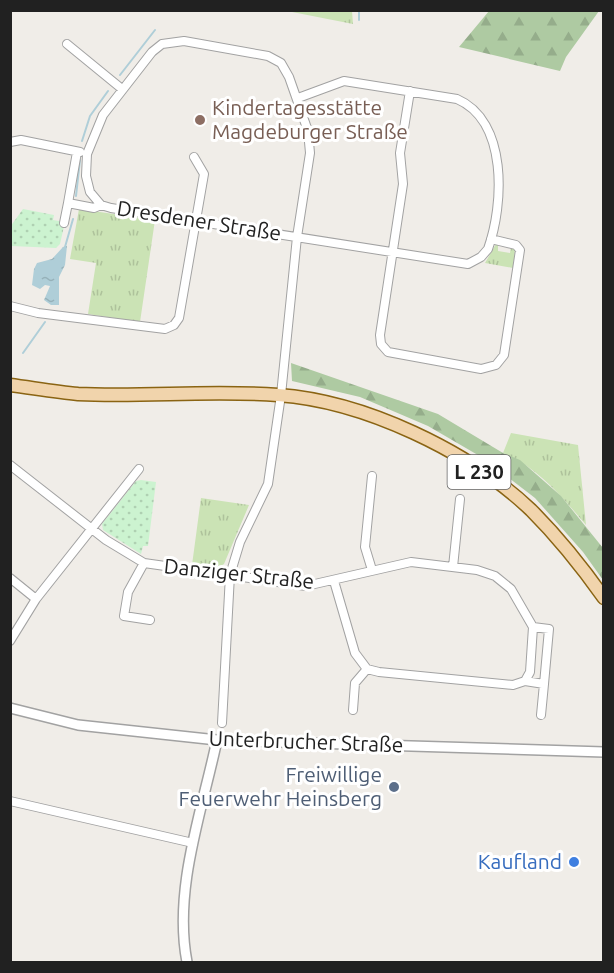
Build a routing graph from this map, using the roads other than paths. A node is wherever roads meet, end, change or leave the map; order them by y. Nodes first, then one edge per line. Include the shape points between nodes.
1 (67, 44) dead end
2 (122, 89) junction
3 (410, 91) junction
4 (298, 99) junction
5 (10, 142) edge
6 (77, 152) junction
7 (87, 154) junction
8 (194, 157) dead end
9 (68, 203) junction
10 (100, 205) junction
11 (196, 222) junction
12 (64, 223) dead end
13 (297, 237) junction
14 (491, 239) junction
15 (391, 251) junction
16 (10, 306) edge
17 (10, 385) edge
18 (281, 395) junction
19 (10, 465) edge
20 (140, 469) dead end
21 (372, 476) dead end
22 (460, 499) dead end
23 (92, 529) junction
24 (144, 563) junction
25 (453, 567) junction
26 (372, 570) junction
27 (230, 575) junction
28 (10, 578) edge
29 (334, 581) junction
30 (603, 598) edge
31 (36, 599) junction
32 (150, 620) dead end
33 (532, 627) junction
34 (10, 641) edge
35 (367, 669) junction
36 (525, 681) junction
37 (544, 684) junction
38 (10, 708) edge
39 (353, 710) dead end
40 (541, 715) dead end
41 (222, 723) dead end
42 (217, 740) junction
43 (603, 752) edge
44 (10, 801) edge
45 (193, 843) junction
46 (187, 963) edge

1 - 2 street
2 - 4 street, Dresdener Straße via 162,44 184,41 268,56 281,63
2 - 7 street, Dresdener Straße via 103,115
3 - 4 street via 344,81
3 - 14 street via 457,99 480,115 500,173
3 - 15 street via 400,153 403,184
4 - 13 street, Dresdener Straße via 310,153
5 - 6 street via 21,140
6 - 7 street
6 - 9 street
7 - 10 street, Dresdener Straße via 90,192
8 - 11 street via 204,174
9 - 10 street, Dresdener Straße via 94,208
9 - 12 street
10 - 11 street, Dresdener Straße
11 - 13 street, Dresdener Straße
11 - 16 street via 179,318 174,325 165,329
13 - 15 street
13 - 18 street, Dresdener Straße
14 - 15 street via 481,257 468,264
14 - 15 street via 516,245 520,250 504,355 490,369 399,355 388,352 381,344
17 - 18 main road, L 230 via 78,394
18 - 27 street, Dresdener Straße via 268,484 240,542
18 - 30 main road, L 230 via 352,409 410,430 462,460 530,510 584,570
19 - 23 street, Danziger Straße
20 - 23 street
21 - 26 street via 365,547
22 - 25 street
23 - 24 street, Danziger Straße
23 - 31 street
24 - 27 street, Danziger Straße
24 - 32 street, Danziger Straße via 128,592 124,616
25 - 26 street, Danziger Straße via 411,562
25 - 33 street, Danziger Straße via 477,570 503,580
26 - 29 street, Danziger Straße
27 - 29 street, Danziger Straße via 306,586
27 - 41 street, Dresdener Straße
28 - 31 street
29 - 35 street, Danziger Straße via 354,652
31 - 34 street
33 - 36 street via 530,672
33 - 37 street, Danziger Straße via 549,629
35 - 36 street via 513,685
35 - 39 street via 355,683
36 - 37 street
37 - 40 street, Danziger Straße
38 - 42 street, Unterbrucher Straße via 78,725
42 - 43 street, Unterbrucher Straße
42 - 45 street
44 - 45 street
45 - 46 street via 182,919

